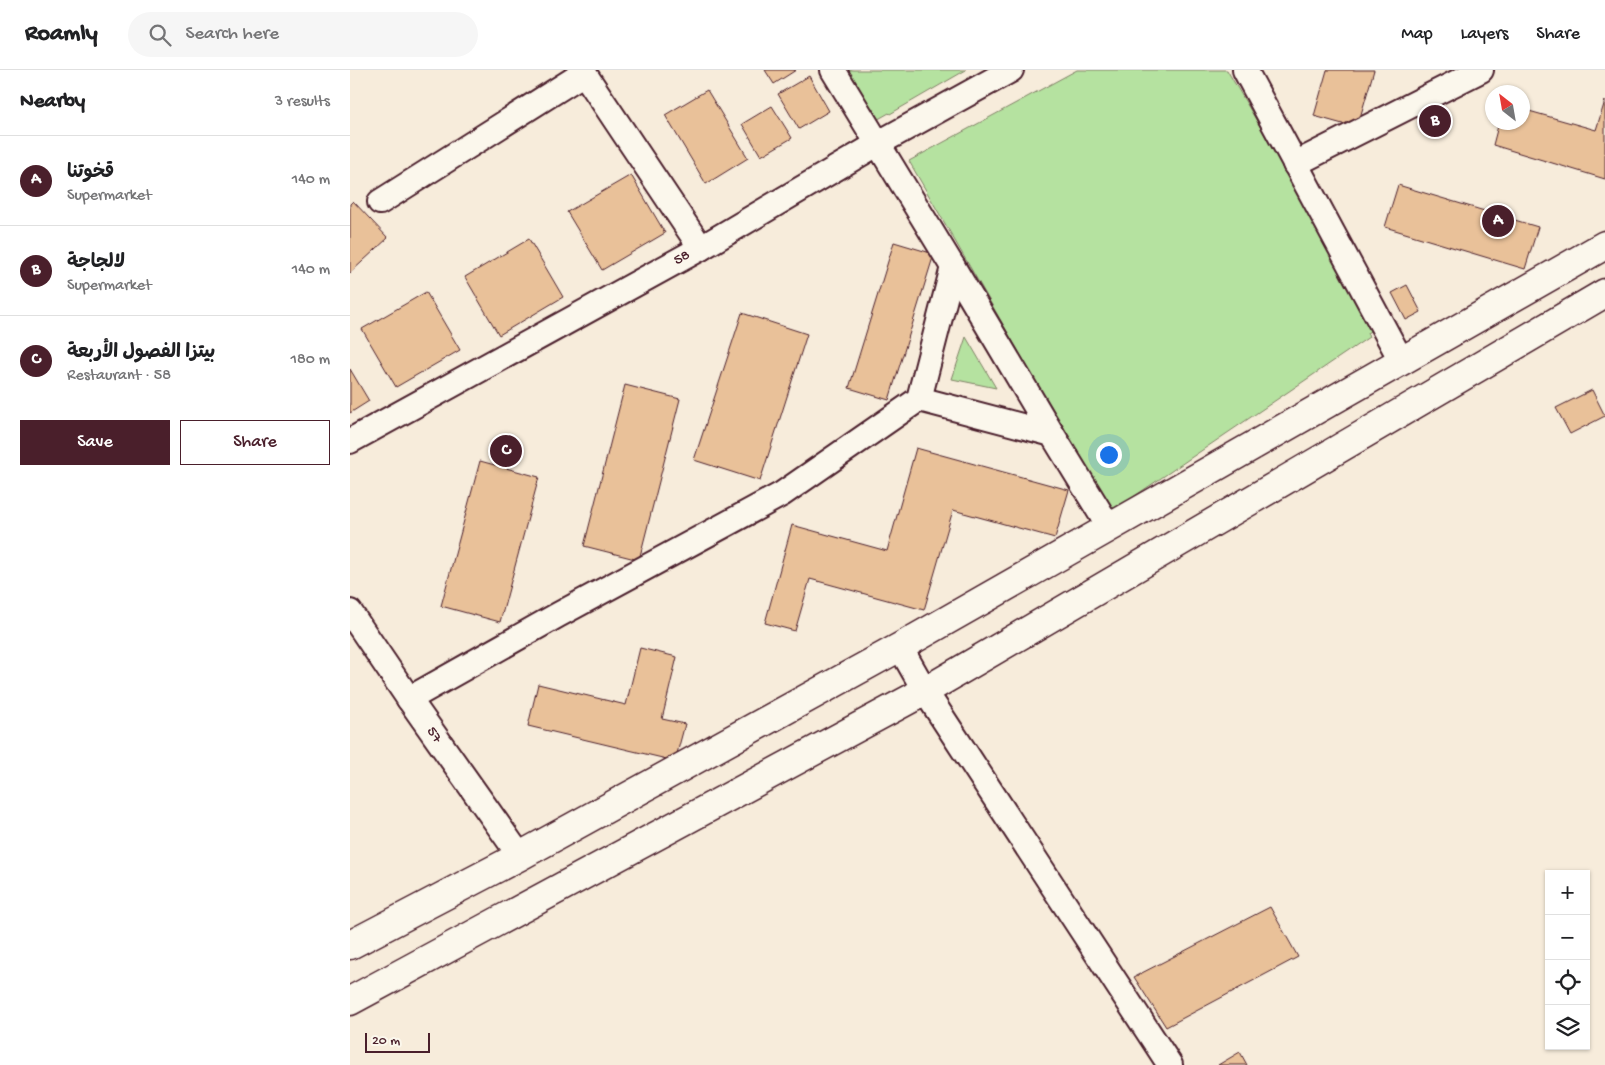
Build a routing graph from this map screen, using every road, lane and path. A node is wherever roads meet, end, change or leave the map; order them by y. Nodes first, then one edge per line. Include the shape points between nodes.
1 (833, 70) edge
2 (1011, 70) edge
3 (1244, 70) edge
4 (1481, 70) edge
5 (583, 71) edge
6 (879, 143) junction
7 (1295, 164) junction
8 (380, 202) dead end
9 (1605, 245) edge
10 (701, 248) junction
11 (953, 266) junction
12 (1605, 293) edge
13 (1402, 362) junction
14 (918, 399) junction
15 (1052, 434) junction
16 (350, 441) edge
17 (1109, 527) junction
18 (350, 612) edge
19 (900, 648) junction
20 (925, 691) junction
21 (409, 699) junction
22 (520, 856) junction
23 (350, 945) edge
24 (350, 1001) edge
25 (1170, 1065) edge

1 - 6 street
2 - 6 street, 58
3 - 7 street
4 - 7 street
5 - 8 street
5 - 10 street
6 - 10 street, 58
6 - 11 street
7 - 13 street
9 - 13 main road
10 - 16 street, 58
11 - 14 street
11 - 15 street
12 - 20 main road
13 - 17 main road
14 - 15 street
14 - 21 street via 782,494
15 - 17 street
17 - 19 main road
18 - 21 street, 57
19 - 20 street
19 - 22 main road
20 - 24 main road
20 - 25 street
21 - 22 street, 57
22 - 23 main road

